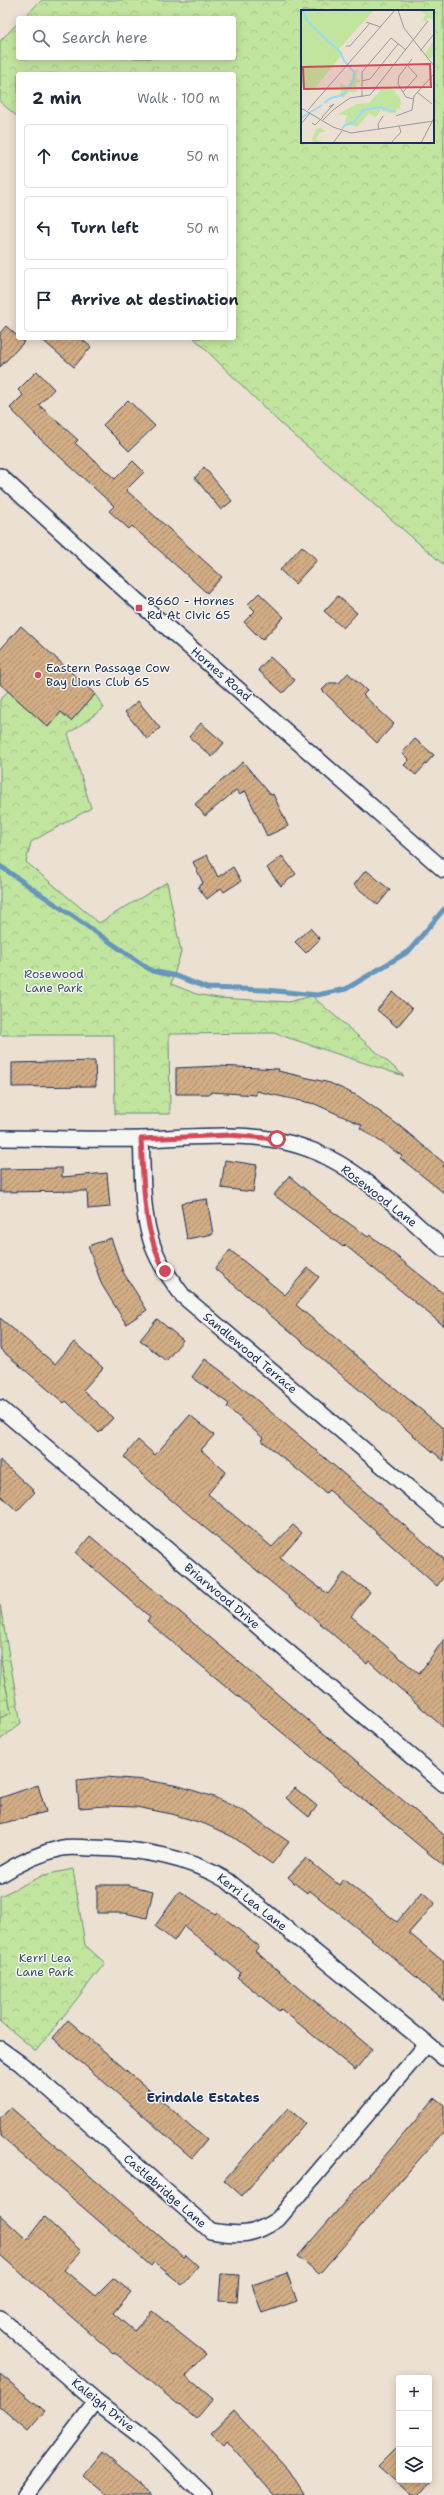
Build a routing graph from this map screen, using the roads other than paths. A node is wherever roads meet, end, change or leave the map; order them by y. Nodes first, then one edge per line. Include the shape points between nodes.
1 (0, 476) edge
2 (444, 870) edge
3 (0, 1138) edge
4 (141, 1139) junction
5 (444, 1249) edge
6 (0, 1408) edge
7 (444, 1518) edge
8 (444, 1784) edge
9 (0, 1875) edge
10 (427, 2044) junction
11 (0, 2049) edge
12 (444, 2058) edge
13 (0, 2318) edge
14 (96, 2402) junction
15 (25, 2495) edge
16 (204, 2495) edge

1 - 2 street, Hornes Road via 136,600
3 - 4 street, Rosewood Lane
4 - 5 street, Rosewood Lane via 261,1136 300,1147 341,1165 372,1187
4 - 7 street, Sandlewood Terrace via 150,1238 165,1271 183,1296
6 - 8 street, Briarwood Drive
9 - 10 street, Kerri Lea Lane via 19,1864 63,1848 129,1849 176,1858 205,1867 228,1881
10 - 11 street, Castlebridge Lane via 278,2218 260,2231 237,2236 211,2231 21,2064
10 - 12 street, Kerri Lea Lane
13 - 14 street, Kaleigh Drive
14 - 15 street
14 - 16 street, Kaleigh Drive via 151,2444

